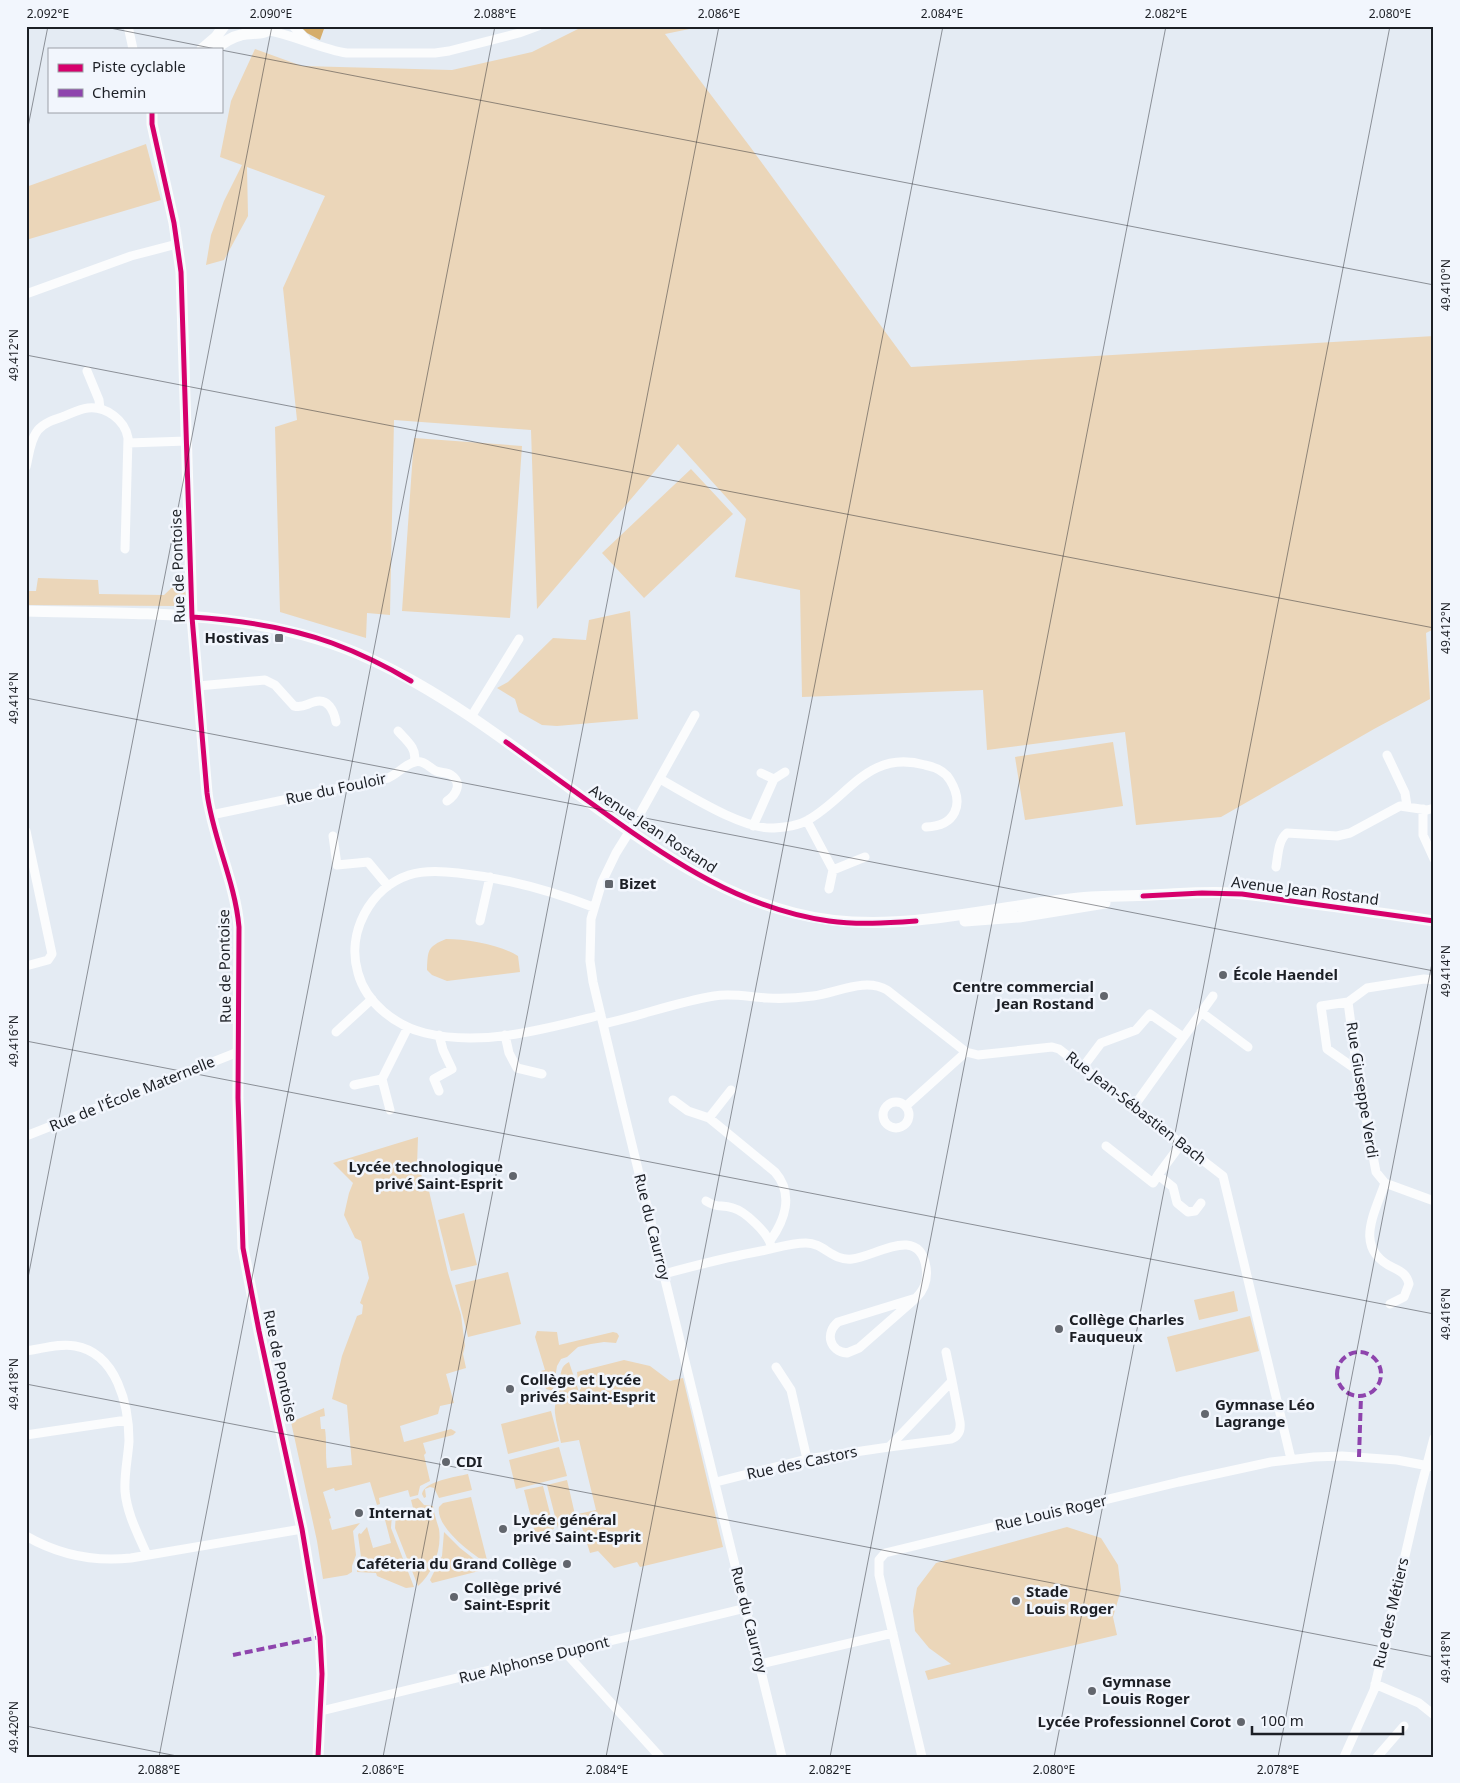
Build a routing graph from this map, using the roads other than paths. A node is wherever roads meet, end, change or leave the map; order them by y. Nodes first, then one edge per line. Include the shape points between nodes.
1 (128, 26) edge
2 (224, 26) edge
3 (238, 26) edge
4 (293, 26) edge
5 (538, 26) edge
6 (272, 29) edge
7 (251, 34) junction
8 (310, 42) junction
9 (133, 48) edge
10 (203, 48) edge
11 (217, 48) edge
12 (152, 112) edge
13 (160, 112) edge
14 (156, 144) junction
15 (177, 244) junction
16 (26, 294) edge
17 (87, 370) dead end
18 (100, 409) junction
19 (38, 430) junction
20 (26, 433) edge
21 (187, 441) junction
22 (128, 443) junction
23 (28, 449) edge
24 (26, 467) edge
25 (125, 549) dead end
26 (26, 611) edge
27 (192, 617) junction
28 (519, 639) dead end
29 (198, 686) junction
30 (695, 715) dead end
31 (471, 717) junction
32 (336, 722) dead end
33 (398, 731) dead end
34 (1387, 755) dead end
35 (414, 762) junction
36 (785, 772) dead end
37 (761, 773) dead end
38 (660, 779) junction
39 (774, 779) junction
40 (447, 801) dead end
41 (1407, 806) junction
42 (1434, 808) edge
43 (1423, 809) junction
44 (211, 815) junction
45 (806, 821) junction
46 (753, 826) junction
47 (926, 827) dead end
48 (26, 831) edge
49 (630, 831) junction
50 (333, 836) dead end
51 (865, 857) dead end
52 (1434, 858) edge
53 (1276, 867) dead end
54 (834, 870) junction
55 (490, 877) junction
56 (388, 886) junction
57 (829, 889) dead end
58 (593, 907) junction
59 (480, 921) dead end
60 (1434, 921) edge
61 (26, 966) edge
62 (1434, 980) edge
63 (1213, 996) dead end
64 (372, 1000) junction
65 (1348, 1002) junction
66 (1201, 1012) junction
67 (602, 1020) junction
68 (408, 1027) junction
69 (336, 1032) dead end
70 (505, 1035) junction
71 (439, 1036) junction
72 (1183, 1037) junction
73 (1248, 1047) dead end
74 (238, 1052) junction
75 (966, 1052) junction
76 (1083, 1067) junction
77 (1358, 1070) junction
78 (542, 1074) dead end
79 (382, 1079) junction
80 (354, 1085) dead end
81 (731, 1090) dead end
82 (439, 1091) dead end
83 (673, 1100) dead end
84 (906, 1106) dead end
85 (1134, 1106) junction
86 (390, 1110) dead end
87 (708, 1118) junction
88 (26, 1136) edge
89 (1182, 1144) junction
90 (1106, 1146) dead end
91 (1158, 1176) junction
92 (1385, 1183) junction
93 (706, 1201) dead end
94 (1434, 1201) edge
95 (1201, 1203) dead end
96 (771, 1245) junction
97 (664, 1274) junction
98 (916, 1298) junction
99 (1390, 1304) dead end
100 (26, 1351) edge
101 (946, 1352) dead end
102 (776, 1367) dead end
103 (952, 1381) junction
104 (127, 1420) junction
105 (26, 1435) edge
106 (1434, 1438) edge
107 (889, 1446) junction
108 (807, 1459) junction
109 (1291, 1459) junction
110 (1430, 1466) edge
111 (716, 1482) junction
112 (302, 1529) junction
113 (26, 1536) edge
114 (147, 1555) junction
115 (746, 1608) junction
116 (893, 1633) junction
117 (565, 1652) junction
118 (760, 1664) junction
119 (1375, 1684) junction
120 (321, 1710) junction
121 (1432, 1710) edge
122 (1404, 1726) dead end
123 (318, 1757) edge
124 (660, 1757) edge
125 (782, 1757) edge
126 (922, 1757) edge
127 (1344, 1757) edge
128 (1377, 1757) edge

1 - 9 street
2 - 10 street
3 - 7 street
4 - 8 street
5 - 8 street via 435,53 347,52
6 - 7 street via 263,34
6 - 8 street
7 - 11 street via 233,38
12 - 14 street, Rue de Pontoise
13 - 14 street
14 - 15 street, Rue de Pontoise
15 - 16 street via 131,256
15 - 21 street, Rue de Pontoise
17 - 18 street
18 - 19 street via 85,408 51,421
18 - 22 street via 122,424
19 - 20 street
19 - 23 street
21 - 22 street
21 - 27 street, Rue de Pontoise
22 - 25 street
23 - 24 street
26 - 27 street, Avenue Jean Rostand
27 - 29 street, Rue de Pontoise
27 - 31 street, Avenue Jean Rostand via 246,623 330,642 390,669
28 - 31 street
29 - 32 street via 265,680 275,685 294,706 305,707 317,701 326,703 334,710
29 - 44 street, Rue de Pontoise
30 - 38 street, Rue du Caurroy
31 - 49 street, Avenue Jean Rostand
33 - 35 street via 414,749
34 - 41 street via 1405,793
35 - 40 street via 422,762 453,776 457,789
35 - 44 street, Rue du Fouloir via 388,778
36 - 39 street
37 - 39 street
38 - 46 street
38 - 49 street, Rue du Caurroy
39 - 46 street
41 - 43 street
41 - 53 street via 1396,807 1350,833 1337,836 1288,833 1282,838
42 - 43 street
43 - 52 street via 1423,835
44 - 74 street, Rue de Pontoise via 238,915
45 - 46 street via 779,828
45 - 47 street via 871,770 889,763 907,762 941,770 954,789 956,807 951,819 942,825
45 - 54 street
48 - 61 street via 52,954 48,960
49 - 58 street, Rue du Caurroy via 608,867
49 - 60 street, Avenue Jean Rostand via 709,882 774,908 840,922 916,921 1086,898 1213,892
50 - 56 street via 337,865 368,862
51 - 54 street
54 - 57 street
55 - 56 street via 423,872
55 - 58 street via 537,887
55 - 59 street
56 - 64 street via 367,908 356,944 358,974
58 - 67 street, Rue du Caurroy via 590,961
62 - 65 street via 1367,988
63 - 66 street
64 - 68 street via 389,1016
64 - 69 street
65 - 77 street, Rue Giuseppe Verdi
65 - 77 street via 1321,1006 1327,1049
66 - 72 street
66 - 73 street
67 - 70 street
67 - 75 street via 714,996 791,998 875,985 887,990
67 - 97 street, Rue du Caurroy
68 - 71 street
68 - 79 street
70 - 71 street
70 - 78 street via 517,1068
71 - 82 street via 452,1069 434,1079
72 - 76 street via 1150,1014 1136,1030 1101,1044
72 - 85 street
74 - 88 street, Rue de l'École Maternelle
74 - 112 street, Rue de Pontoise via 245,1257
75 - 76 street, Rue Jean-Sébastien Bach via 978,1055 1052,1047 1063,1051
75 - 84 street
76 - 85 street, Rue Jean-Sébastien Bach
77 - 92 street, Rue Giuseppe Verdi via 1375,1169
79 - 80 street
79 - 86 street
81 - 87 street
83 - 87 street
85 - 89 street, Rue Jean-Sébastien Bach
87 - 96 street via 782,1180 785,1213
89 - 91 street
89 - 109 street, Rue Jean-Sébastien Bach via 1223,1176
90 - 91 street via 1153,1183
91 - 95 street via 1173,1187 1177,1203 1188,1212 1195,1211
92 - 94 street
92 - 99 street via 1369,1230 1371,1248 1379,1260 1405,1275 1409,1284 1404,1297
93 - 96 street via 737,1210 760,1228
96 - 97 street
96 - 98 street via 808,1243 837,1257 852,1259 898,1245 911,1247 922,1256 926,1269 925,1285
97 - 111 street, Rue du Caurroy
98 - 98 street via 838,1322 831,1332 830,1341 843,1352 855,1351
100 - 104 street via 66,1345 81,1347 95,1354 117,1380
101 - 103 street, Rue des Castors
102 - 108 street via 790,1390
103 - 107 street
103 - 107 street, Rue des Castors via 961,1428 958,1435 951,1439
104 - 105 street
104 - 114 street via 127,1500
106 - 110 street, Rue des Métiers
107 - 108 street, Rue des Castors
108 - 111 street, Rue des Castors
109 - 110 street, Rue Louis Roger via 1359,1457
109 - 116 street, Rue Louis Roger via 1236,1469 885,1553 879,1560 878,1570
110 - 119 street, Rue des Métiers
111 - 115 street, Rue du Caurroy
112 - 114 street
112 - 120 street, Rue de Pontoise via 322,1646
113 - 114 street via 57,1550 88,1558 114,1560
115 - 117 street, Rue Alphonse Dupont
115 - 118 street, Rue du Caurroy
116 - 118 street
116 - 126 street, Rue Louis Roger
117 - 120 street, Rue Alphonse Dupont
117 - 124 street
118 - 125 street, Rue du Caurroy
119 - 121 street
119 - 127 street, Rue des Métiers
120 - 123 street, Rue de Pontoise
122 - 128 street

